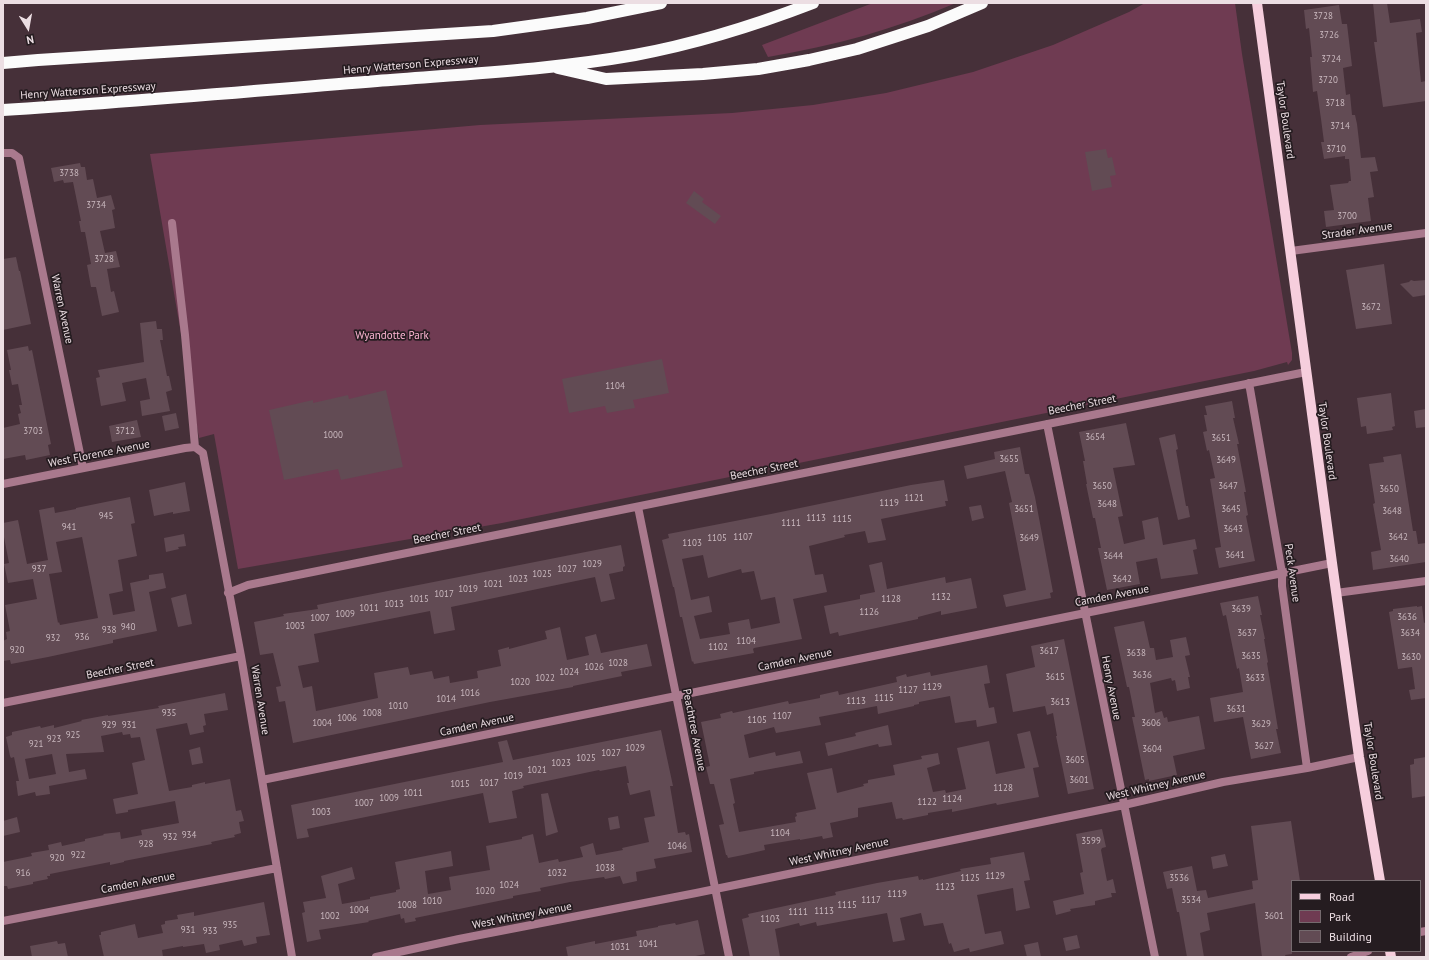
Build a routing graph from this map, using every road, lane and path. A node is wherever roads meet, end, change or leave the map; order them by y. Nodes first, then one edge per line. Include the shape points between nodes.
1 (661, 3) edge
2 (813, 3) edge
3 (982, 3) edge
4 (1257, 3) edge
5 (3, 63) edge
6 (549, 66) junction
7 (3, 110) edge
8 (3, 153) edge
9 (172, 222) dead end
10 (1426, 233) edge
11 (1291, 251) junction
12 (1306, 372) junction
13 (1249, 383) junction
14 (1047, 424) junction
15 (197, 448) junction
16 (83, 468) junction
17 (3, 484) edge
18 (638, 507) junction
19 (1332, 563) junction
20 (1282, 572) junction
21 (1426, 581) edge
22 (228, 593) junction
23 (1336, 593) junction
24 (1085, 612) junction
25 (241, 656) junction
26 (676, 696) junction
27 (3, 703) edge
28 (1360, 757) junction
29 (1307, 768) junction
30 (262, 780) junction
31 (1124, 805) junction
32 (277, 868) junction
33 (1380, 880) edge
34 (715, 888) junction
35 (3, 921) edge
36 (1365, 952) edge
37 (292, 957) edge
38 (376, 957) edge
39 (729, 957) edge
40 (1155, 957) edge
41 (1351, 957) edge

1 - 5 highway via 587,18 493,31
2 - 6 highway, Henry Watterson Expressway via 780,16 684,44
3 - 6 highway via 928,26 857,49 758,69 606,79
4 - 11 main road, Taylor Boulevard
6 - 7 highway, Henry Watterson Expressway
8 - 16 street, Warren Avenue via 12,153 19,158
9 - 15 street, Warren Avenue
10 - 11 street, Strader Avenue
11 - 12 main road, Taylor Boulevard
12 - 13 street, Beecher Street
12 - 19 main road, Taylor Boulevard
13 - 14 street, Beecher Street
13 - 20 street, Peck Avenue
14 - 18 street, Beecher Street
14 - 24 street, Henry Avenue
15 - 16 street, West Florence Avenue via 185,448
15 - 22 street, Warren Avenue via 203,452
16 - 17 street, West Florence Avenue
18 - 22 street, Beecher Street via 248,585
18 - 26 street, Peachtree Avenue
19 - 20 street, Camden Avenue
19 - 23 main road, Taylor Boulevard
20 - 24 street, Camden Avenue
20 - 29 street, Peck Avenue
21 - 23 street
22 - 25 street, Warren Avenue
23 - 28 main road, Taylor Boulevard
24 - 26 street, Camden Avenue
24 - 31 street, Henry Avenue
25 - 27 street, Beecher Street
25 - 30 street, Warren Avenue
26 - 30 street, Camden Avenue
26 - 34 street, Peachtree Avenue
28 - 29 street, West Whitney Avenue
28 - 33 main road, Taylor Boulevard
29 - 31 street, West Whitney Avenue via 1223,782
30 - 32 street, Warren Avenue
31 - 34 street, West Whitney Avenue
31 - 40 street, Henry Avenue
32 - 35 street, Camden Avenue
32 - 37 street, Warren Avenue
34 - 38 street, West Whitney Avenue
34 - 39 street, Peachtree Avenue
36 - 41 street

